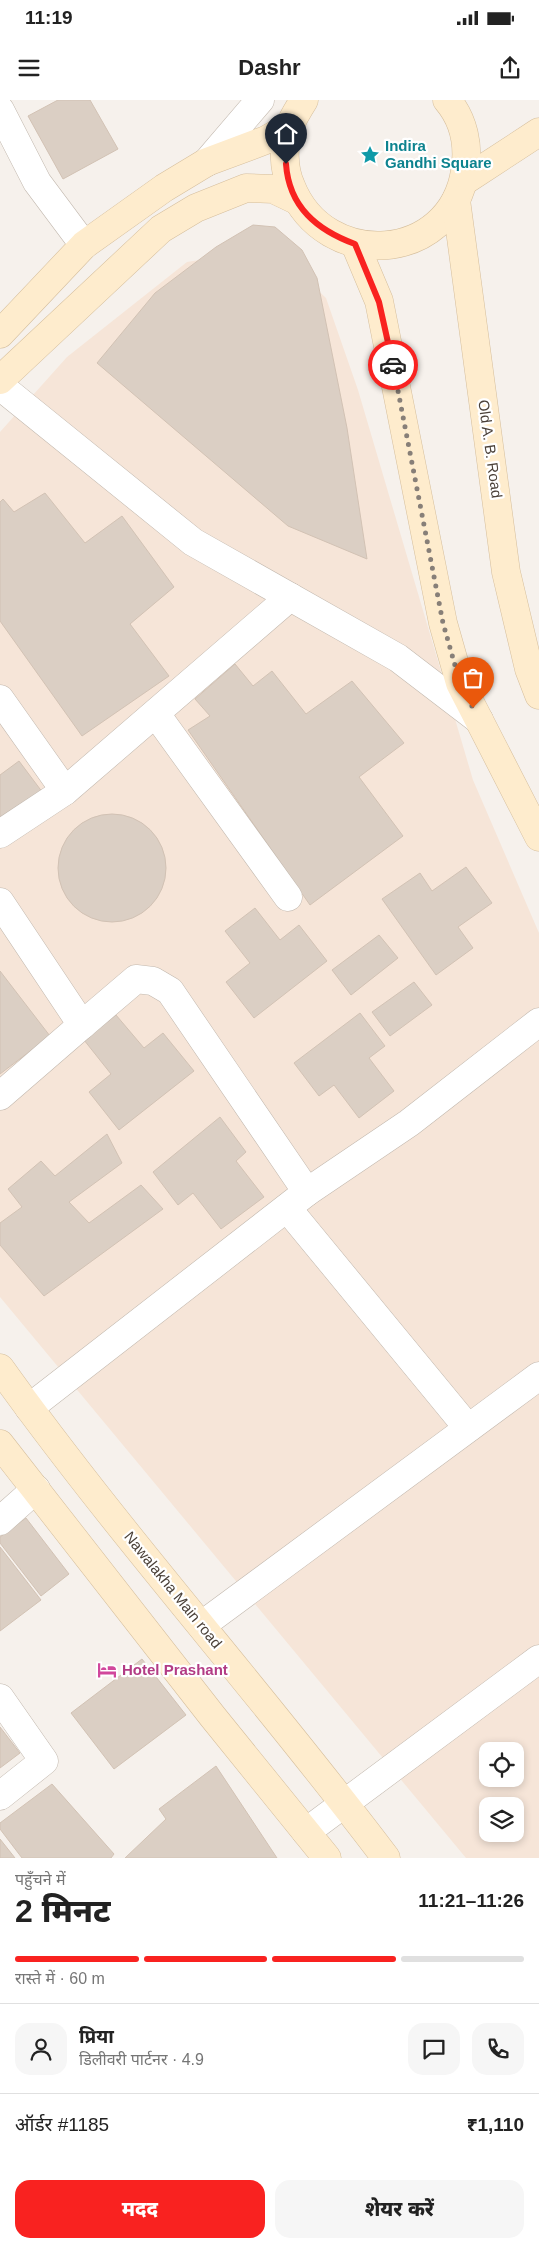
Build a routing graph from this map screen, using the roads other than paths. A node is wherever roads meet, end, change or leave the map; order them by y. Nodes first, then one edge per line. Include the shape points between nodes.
1 (260, 100) edge
2 (304, 100) edge
3 (447, 100) edge
4 (0, 110) edge
5 (289, 127) junction
6 (539, 132) edge
7 (207, 162) junction
8 (460, 191) junction
9 (296, 200) junction
10 (355, 244) junction
11 (84, 245) junction
12 (0, 334) edge
13 (0, 380) edge
14 (0, 386) edge
15 (290, 597) junction
16 (539, 694) edge
17 (0, 699) edge
18 (156, 714) junction
19 (479, 720) junction
20 (65, 791) junction
21 (0, 834) edge
22 (539, 837) edge
23 (288, 897) dead end
24 (0, 902) edge
25 (539, 1022) edge
26 (82, 1025) junction
27 (0, 1096) edge
28 (297, 1200) junction
29 (0, 1368) edge
30 (539, 1376) edge
31 (29, 1408) junction
32 (468, 1428) junction
33 (0, 1444) edge
34 (36, 1490) junction
35 (0, 1520) edge
36 (202, 1625) junction
37 (536, 1671) edge
38 (0, 1698) edge
39 (0, 1796) edge
40 (345, 1803) junction
41 (306, 1832) junction
42 (327, 1858) edge
43 (386, 1858) edge

1 - 7 street
2 - 5 main road
3 - 8 main road, Old A. B. Road via 455,109 464,133 467,158
4 - 11 street via 37,182
5 - 7 main road via 266,140
5 - 9 main road via 285,152 287,177
6 - 8 main road
7 - 11 main road via 164,188
8 - 10 main road via 444,216 425,232 403,243
8 - 16 main road, Old A. B. Road via 506,572 529,669
9 - 10 main road via 311,220 331,235
9 - 13 main road via 273,189 246,188 189,212 161,229
10 - 19 main road via 379,302 443,623 460,683
11 - 12 main road
14 - 15 street via 193,542
15 - 18 street
15 - 19 street via 398,658
17 - 20 street
18 - 20 street
18 - 23 street
19 - 22 main road
20 - 21 street
24 - 26 street
25 - 28 street via 410,1123
26 - 27 street
26 - 28 street via 136,979 154,981 170,991
28 - 31 street
28 - 32 street
29 - 31 main road, Nawalakha Main road
30 - 32 street
31 - 36 main road, Nawalakha Main road
32 - 36 street
33 - 34 main road
34 - 35 street
34 - 41 main road via 212,1717
36 - 40 main road, Nawalakha Main road
37 - 40 street
38 - 39 street via 44,1761
40 - 41 street
40 - 43 main road, Nawalakha Main road
41 - 42 main road

